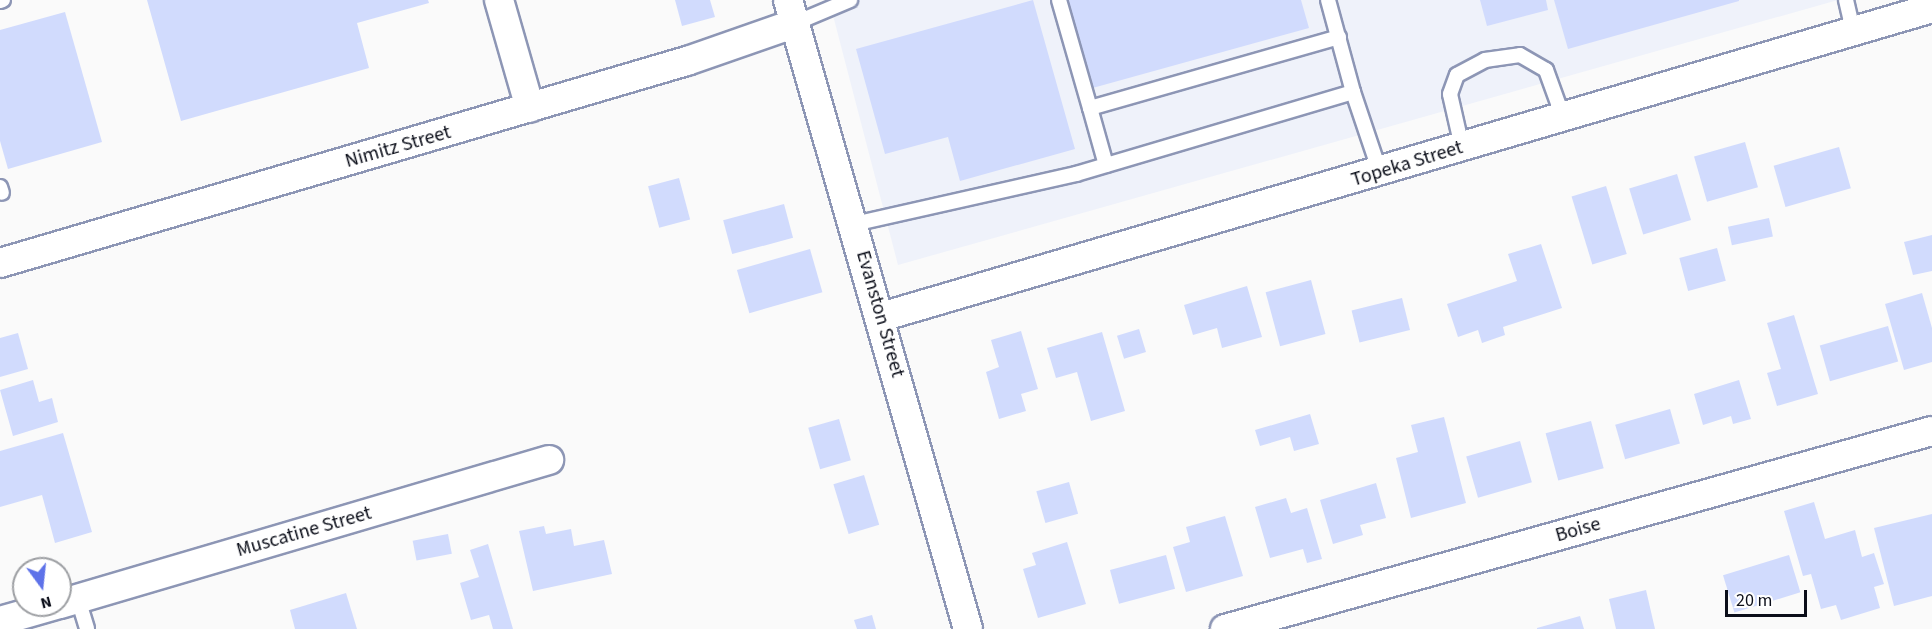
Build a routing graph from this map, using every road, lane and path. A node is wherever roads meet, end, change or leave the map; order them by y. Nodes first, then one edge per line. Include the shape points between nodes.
1 (499, 0) edge
2 (850, 0) edge
3 (1059, 0) edge
4 (1329, 0) edge
5 (1846, 0) edge
6 (1932, 8) edge
7 (790, 12) edge
8 (1853, 32) junction
9 (1339, 37) junction
10 (1353, 92) junction
11 (530, 108) junction
12 (1090, 108) junction
13 (1563, 117) junction
14 (1462, 147) junction
15 (1106, 165) junction
16 (1380, 172) junction
17 (854, 224) junction
18 (0, 263) edge
19 (881, 317) junction
20 (1932, 431) edge
21 (549, 460) dead end
22 (72, 600) edge
23 (72, 611) edge
24 (87, 629) edge
25 (968, 629) edge
26 (1225, 629) edge

1 - 11 street
2 - 7 lane
3 - 12 lane
4 - 9 lane
5 - 8 lane
6 - 8 street, Topeka Street
7 - 11 street, Nimitz Street
7 - 17 street, Evanston Street
8 - 13 street, Topeka Street
9 - 10 lane
9 - 12 lane
10 - 15 lane
10 - 16 lane
11 - 18 street, Nimitz Street
12 - 15 lane
13 - 14 street, Topeka Street
13 - 14 lane via 1546,70 1520,55 1485,60 1457,75 1450,94
14 - 16 street, Topeka Street
15 - 17 lane
16 - 19 street, Topeka Street
17 - 19 street, Evanston Street
19 - 25 street, Evanston Street
20 - 26 street, Boise
21 - 22 street, Muscatine Street
23 - 24 lane

